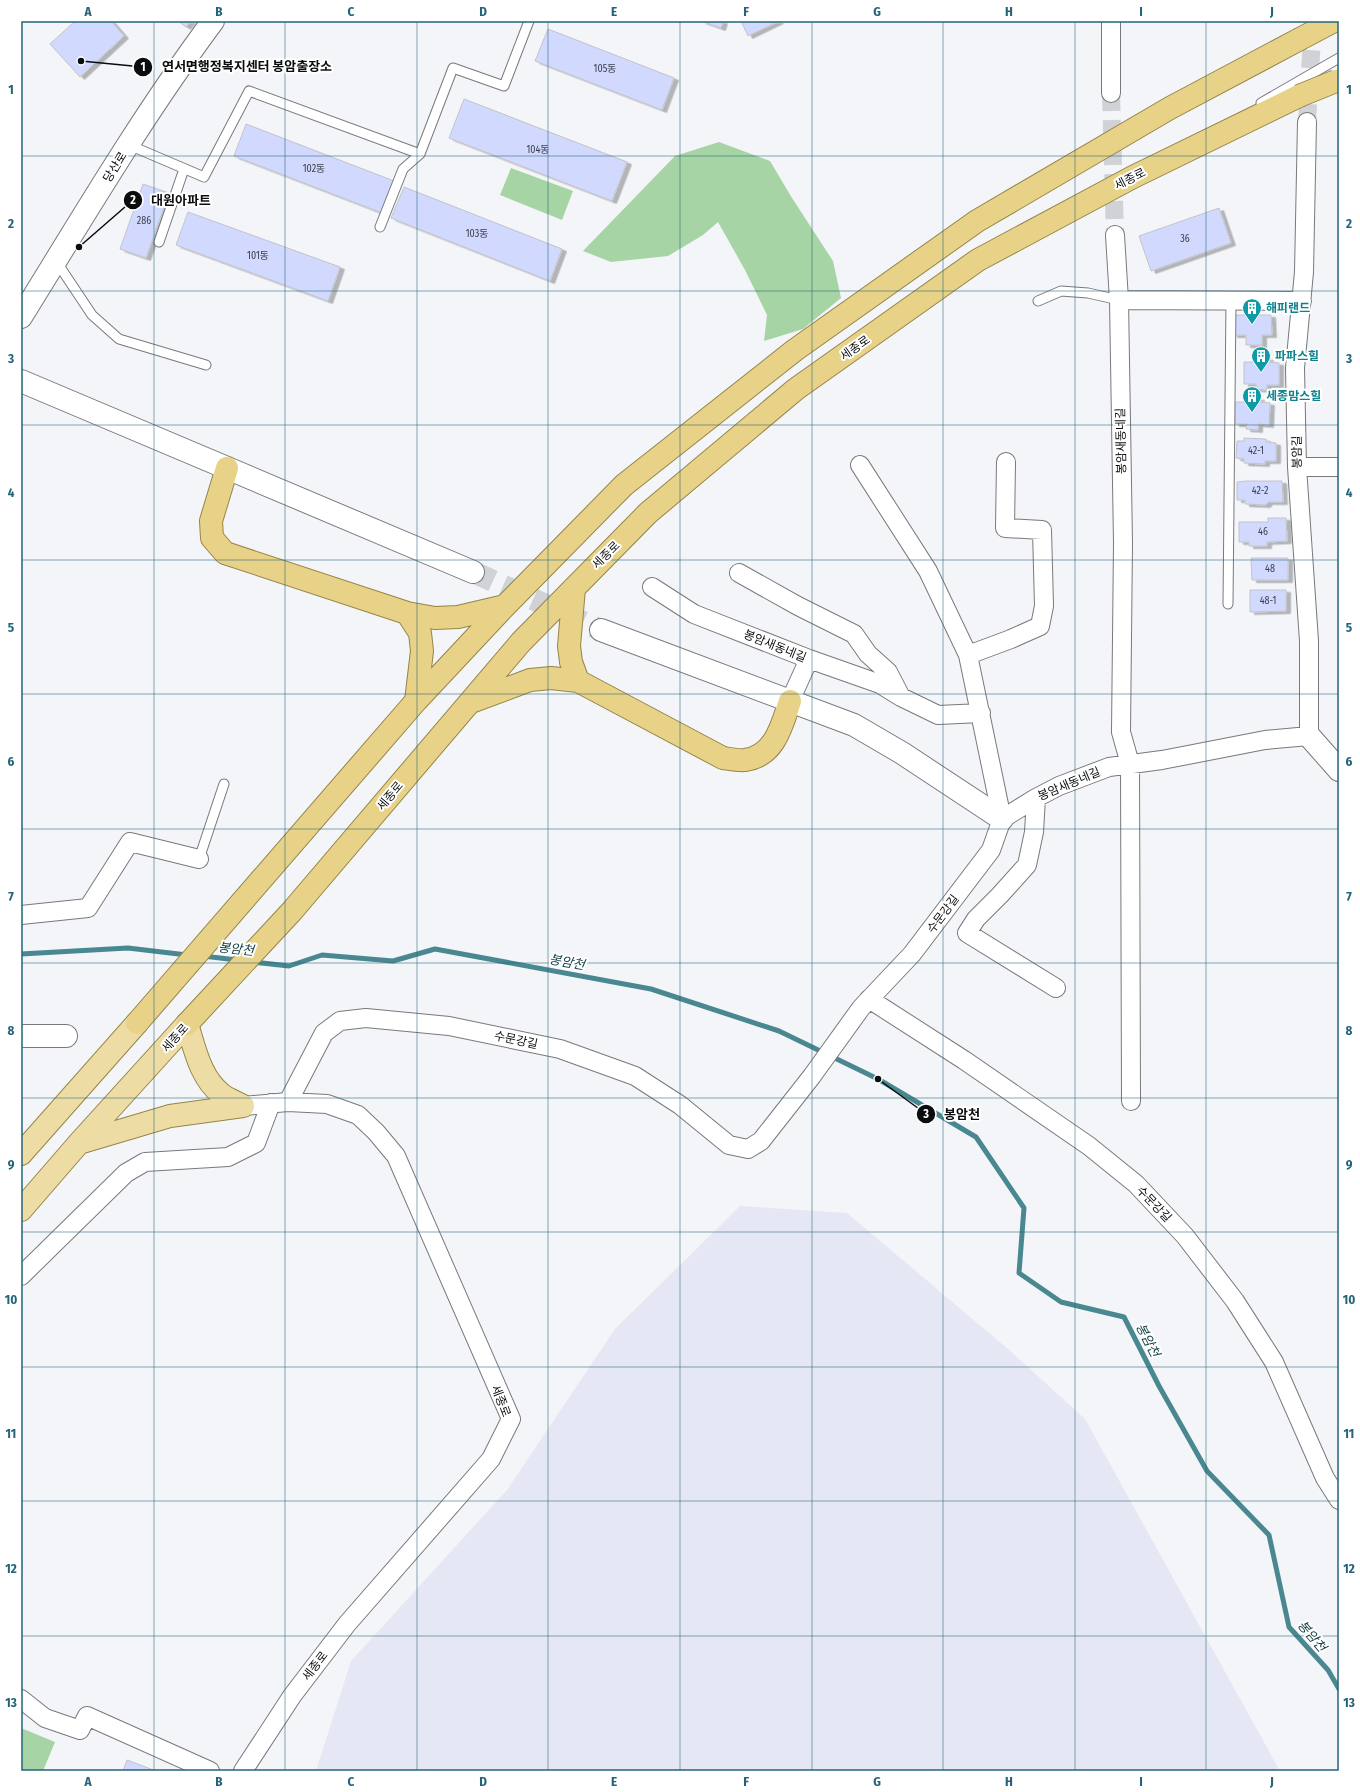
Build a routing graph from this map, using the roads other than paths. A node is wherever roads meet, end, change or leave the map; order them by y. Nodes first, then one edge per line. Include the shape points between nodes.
1 (213, 21) edge
2 (529, 21) edge
3 (1111, 21) edge
4 (1334, 21) edge
5 (1339, 58) edge
6 (1338, 80) edge
7 (1111, 93) tunnel mouth
8 (1307, 122) tunnel mouth
9 (129, 145) junction
10 (420, 154) junction
11 (184, 169) junction
12 (1133, 177) junction
13 (380, 227) dead end
14 (1115, 235) tunnel mouth
15 (159, 242) dead end
16 (56, 261) junction
17 (1119, 300) junction
18 (1038, 301) dead end
19 (1231, 301) junction
20 (1302, 301) junction
21 (21, 317) edge
22 (206, 366) dead end
23 (21, 382) edge
24 (1006, 462) dead end
25 (860, 465) dead end
26 (1297, 467) junction
27 (1339, 467) edge
28 (227, 468) junction
29 (473, 572) tunnel mouth
30 (739, 573) dead end
31 (652, 587) dead end
32 (574, 588) junction
33 (1228, 604) dead end
34 (505, 606) junction
35 (407, 613) junction
36 (601, 630) tunnel mouth
37 (968, 655) junction
38 (809, 659) junction
39 (578, 681) junction
40 (901, 697) junction
41 (416, 701) junction
42 (790, 701) junction
43 (468, 704) junction
44 (981, 713) junction
45 (1309, 736) junction
46 (1130, 764) junction
47 (1339, 770) edge
48 (224, 784) dead end
49 (1036, 798) junction
50 (1002, 819) junction
51 (199, 859) joint
52 (21, 915) edge
53 (1056, 988) dead end
54 (865, 1004) junction
55 (137, 1023) joint
56 (187, 1024) junction
57 (21, 1036) edge
58 (66, 1036) dead end
59 (1131, 1102) dead end
60 (280, 1103) junction
61 (244, 1106) junction
62 (79, 1143) junction
63 (21, 1154) edge
64 (21, 1210) edge
65 (21, 1276) edge
66 (1339, 1500) edge
67 (21, 1700) edge
68 (210, 1771) edge
69 (243, 1771) edge

1 - 9 street, 당산로 via 186,57
2 - 10 lane via 504,86 453,68
3 - 7 street
4 - 34 highway, bridge via 1170,108 977,221 794,350 624,485
5 - 12 lane
6 - 12 highway, 세종로, bridge via 1299,96
8 - 20 street, 봉암길
9 - 11 lane
9 - 16 street, 당산로
10 - 11 lane via 249,91 204,177
10 - 13 lane via 403,169
11 - 15 lane
12 - 32 highway, 세종로 via 978,260 796,389 648,513
14 - 17 street, 봉암새동네길
16 - 21 street, 당산로
16 - 22 lane via 92,316 119,339
17 - 18 lane via 1088,293 1060,291
17 - 19 street
17 - 46 street, 봉암새동네길 via 1123,543 1121,732
19 - 20 street
19 - 33 lane
20 - 26 street, 봉암길 via 1295,368
23 - 28 street
24 - 37 street via 1005,528 1042,530 1043,612 1040,626
25 - 37 street via 928,571
26 - 27 street
26 - 45 street, 봉암길 via 1309,641
28 - 29 street
28 - 35 highway via 211,521 212,538 225,553
30 - 40 street via 854,634 868,654 888,672
31 - 38 street, 봉암새동네길 via 694,614
32 - 39 highway via 569,646 571,662
32 - 43 highway, 세종로 via 521,642
34 - 35 highway via 458,617 435,618
34 - 41 highway
35 - 41 highway via 420,633 422,651
36 - 42 street
37 - 44 street
38 - 40 street, 봉암새동네길 via 880,684
38 - 42 street
39 - 42 highway via 723,758 745,760 764,753 777,739
39 - 43 highway via 551,678 530,680
40 - 44 street, 봉암새동네길 via 938,715
41 - 55 highway
42 - 50 street via 854,725 902,753
43 - 56 highway, 세종로 via 292,911
44 - 50 street
45 - 46 street, 봉암새동네길 via 1265,740
45 - 47 street
46 - 49 street, 봉암새동네길 via 1109,767 1059,786
46 - 59 street
48 - 51 lane
49 - 50 street, 봉암새동네길
49 - 53 street via 1034,832 1027,865 976,919 967,933
50 - 54 street, 수문강길 via 991,850 912,954
51 - 52 street via 130,842 88,908
54 - 60 street, 수문강길 via 761,1141 748,1149 729,1145 680,1105 635,1076 560,1049 449,1026 366,1018 340,1021 324,1033
54 - 66 street, 수문강길 via 964,1060 1089,1146 1136,1184 1185,1236 1235,1301 1274,1362 1325,1478
55 - 63 main road
56 - 61 main road via 199,1063 208,1081 222,1095
56 - 62 main road, 세종로
57 - 58 street
60 - 61 street, 세종로
60 - 65 street, 수문강길 via 256,1143 228,1157 146,1162 126,1173
60 - 69 street, 세종로 via 327,1104 358,1115 396,1156 510,1419 491,1459 347,1624 292,1696
61 - 62 main road via 170,1116
62 - 64 main road, 세종로
67 - 68 street via 45,1718 80,1730 87,1716

